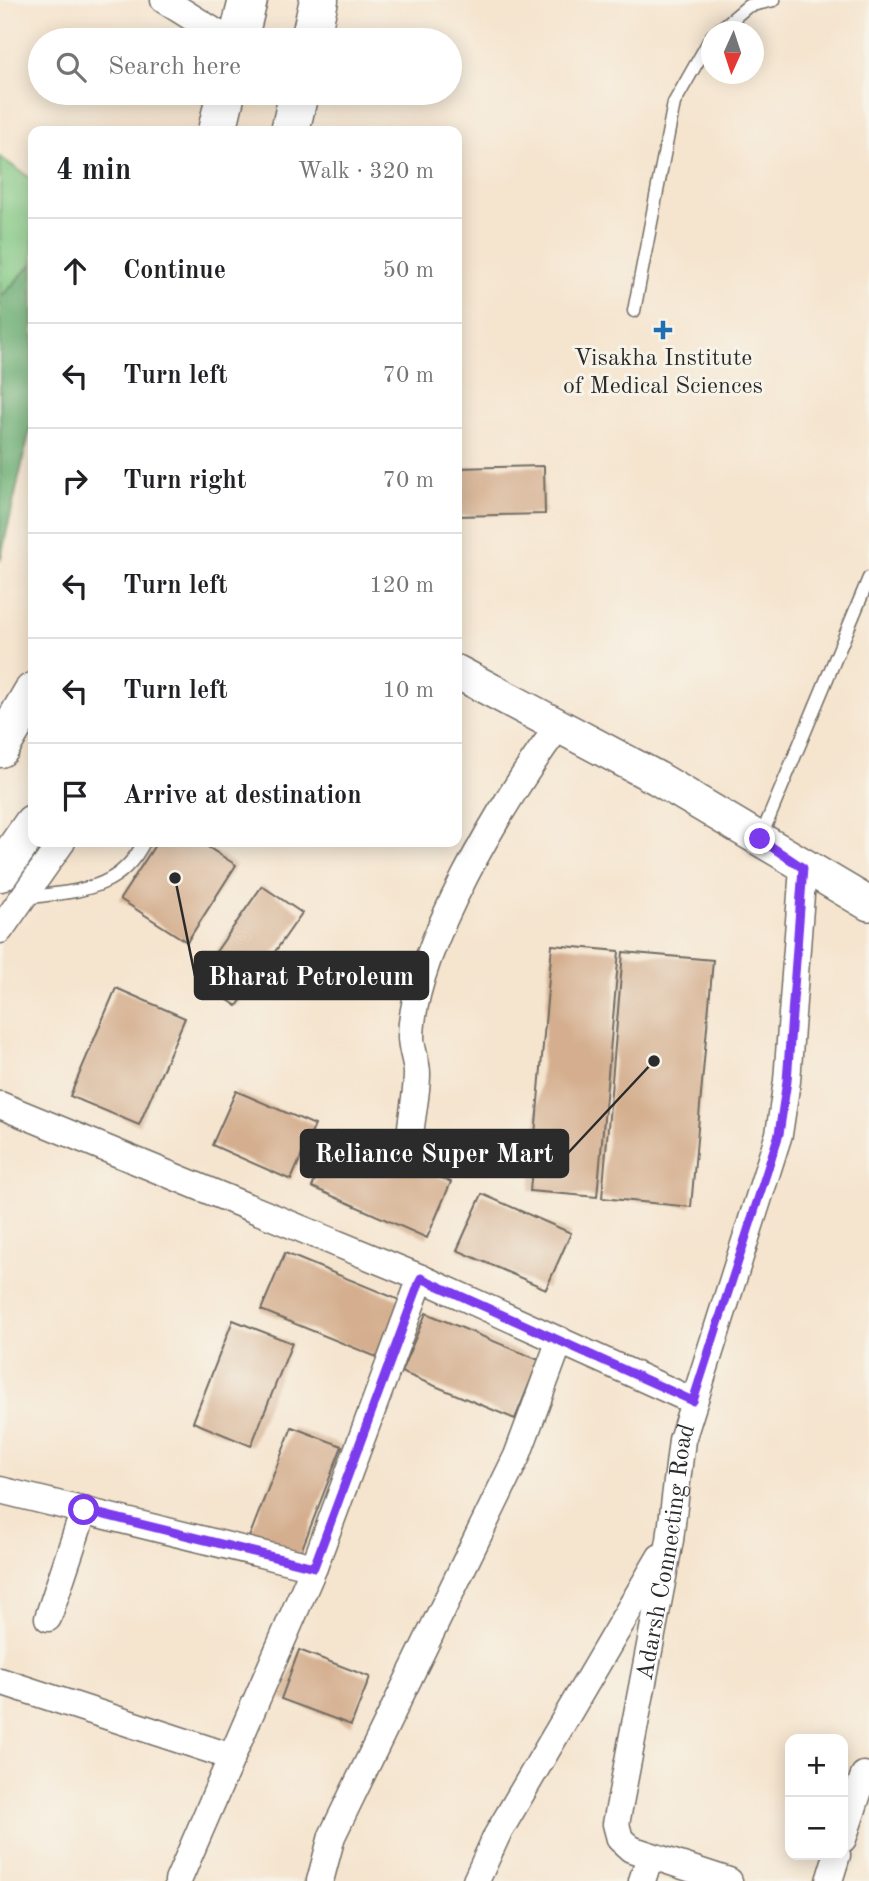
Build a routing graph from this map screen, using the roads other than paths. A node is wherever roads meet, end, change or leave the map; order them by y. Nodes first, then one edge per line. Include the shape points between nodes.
1 (164, 0) edge
2 (248, 0) edge
3 (319, 0) edge
4 (774, 0) edge
5 (730, 21) edge
6 (209, 28) edge
7 (241, 28) edge
8 (313, 28) edge
9 (701, 55) edge
10 (223, 105) edge
11 (296, 105) edge
12 (218, 126) edge
13 (291, 126) edge
14 (635, 312) dead end
15 (869, 578) edge
16 (462, 675) edge
17 (28, 700) edge
18 (558, 727) junction
19 (0, 748) edge
20 (28, 838) edge
21 (760, 839) junction
22 (56, 847) edge
23 (140, 847) edge
24 (803, 868) junction
25 (11, 886) edge
26 (869, 904) edge
27 (0, 930) edge
28 (0, 1105) edge
29 (411, 1127) dead end
30 (421, 1278) junction
31 (560, 1340) junction
32 (693, 1401) junction
33 (0, 1490) edge
34 (84, 1510) junction
35 (670, 1540) junction
36 (314, 1567) junction
37 (48, 1618) dead end
38 (0, 1681) edge
39 (232, 1757) junction
40 (864, 1775) dead end
41 (848, 1824) edge
42 (650, 1856) junction
43 (835, 1860) edge
44 (178, 1881) edge
45 (320, 1881) edge
46 (476, 1881) edge
47 (642, 1881) edge
48 (729, 1881) edge
49 (829, 1881) edge

1 - 6 street
2 - 7 main road
3 - 8 main road
4 - 5 lane via 748,6
9 - 14 lane via 674,103
10 - 12 main road
11 - 13 main road
15 - 21 lane
16 - 18 street
17 - 19 main road
18 - 21 street
18 - 29 street via 476,854 433,948 411,1038 417,1072
20 - 25 main road
21 - 24 street
22 - 25 street
23 - 25 lane via 117,879 89,888
24 - 26 street
24 - 32 street, Adarsh Connecting Road via 779,1134
25 - 27 street
28 - 30 street
30 - 31 street
30 - 36 street
31 - 32 street
31 - 45 street via 517,1456 332,1836
32 - 35 street, Adarsh Connecting Road via 682,1440
33 - 34 street
34 - 36 street
34 - 37 street
35 - 42 street, Adarsh Connecting Road via 616,1824 620,1839
35 - 46 street via 497,1835
36 - 39 street
38 - 39 street
39 - 44 street
40 - 41 street
42 - 47 street
42 - 48 street, Adarsh Connecting Road
43 - 49 street

